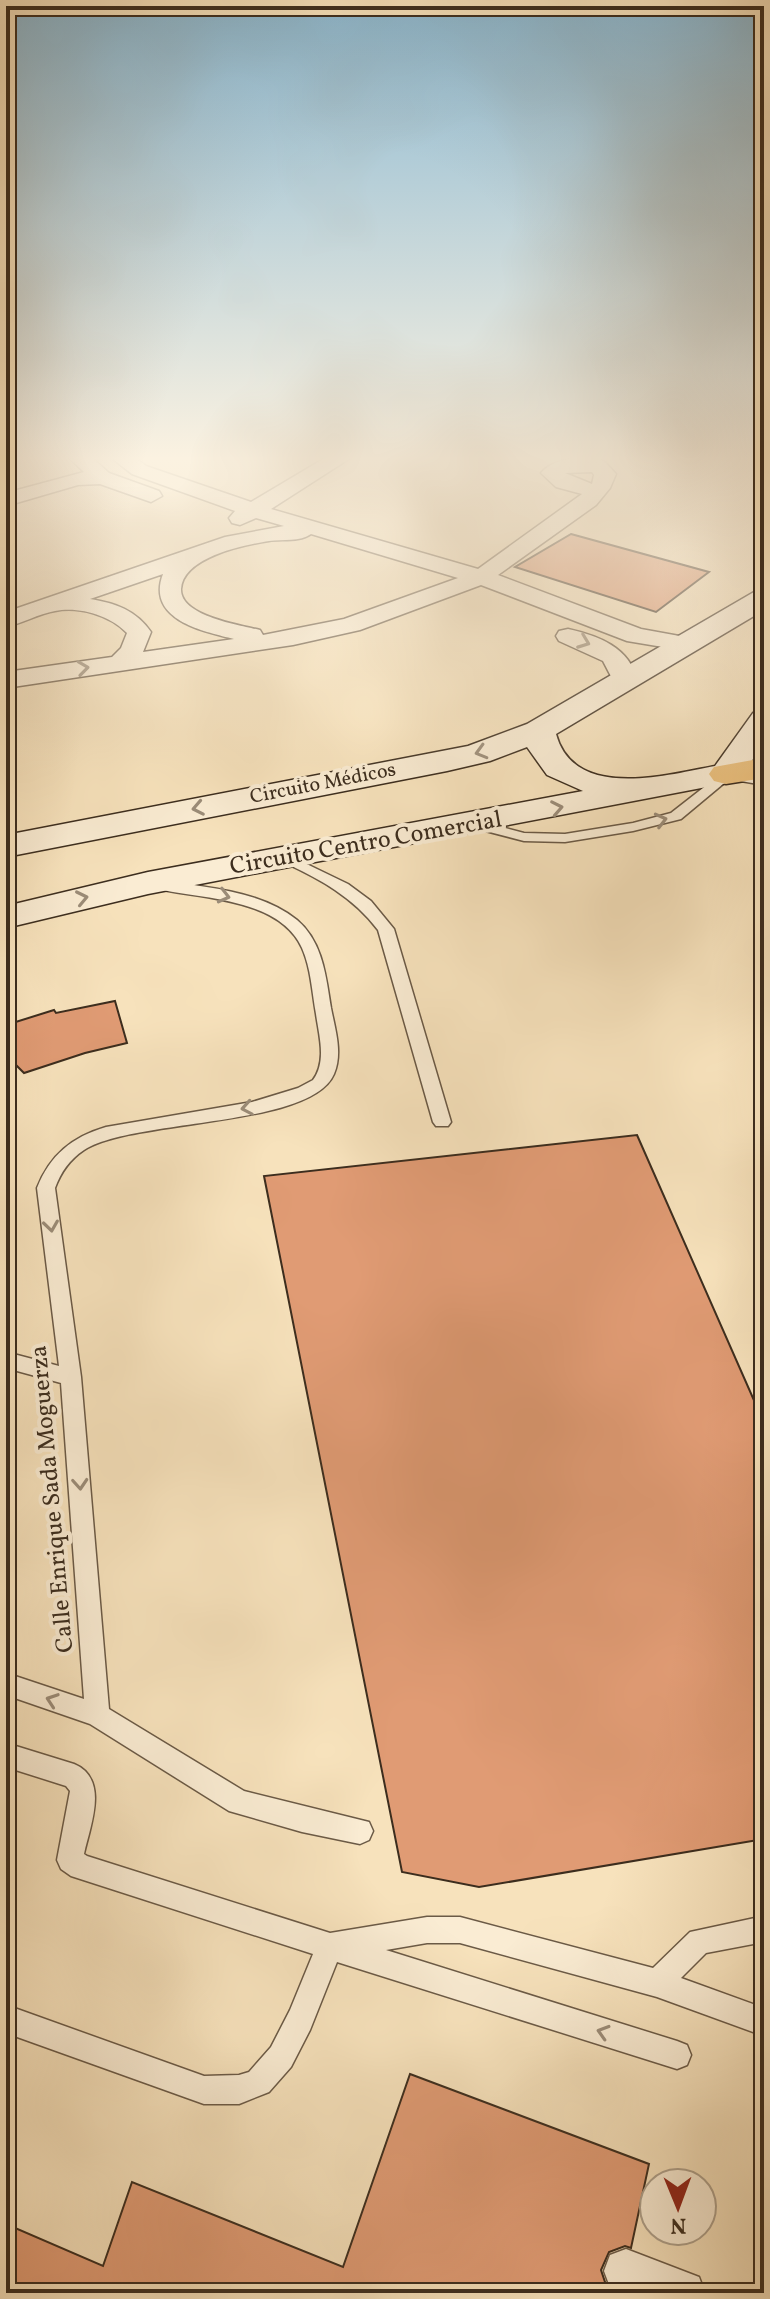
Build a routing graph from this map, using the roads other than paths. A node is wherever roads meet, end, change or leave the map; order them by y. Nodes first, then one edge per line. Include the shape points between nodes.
1 (174, 562) edge
2 (184, 562) edge
3 (415, 562) edge
4 (430, 562) edge
5 (501, 562) edge
6 (481, 577) junction
7 (429, 596) junction
8 (764, 598) edge
9 (50, 604) junction
10 (486, 605) dead end
11 (6, 620) edge
12 (546, 628) dead end
13 (293, 638) junction
14 (687, 644) junction
15 (120, 663) junction
16 (6, 680) edge
17 (625, 681) junction
18 (764, 720) edge
19 (539, 731) junction
20 (764, 768) edge
21 (726, 774) junction
22 (764, 781) edge
23 (645, 792) junction
24 (270, 794) junction
25 (115, 823) junction
26 (475, 824) junction
27 (6, 846) edge
28 (288, 859) junction
29 (148, 883) junction
30 (6, 917) edge
31 (442, 1122) dead end
32 (6, 1360) edge
33 (71, 1377) junction
34 (6, 1684) edge
35 (97, 1715) junction
36 (6, 1755) edge
37 (360, 1831) dead end
38 (764, 1929) edge
39 (330, 1946) junction
40 (657, 1983) junction
41 (6, 2019) edge
42 (764, 2022) edge
43 (677, 2055) dead end
44 (626, 2271) dead end
45 (683, 2293) edge

1 - 9 street
2 - 13 street via 169,586 178,609 222,631
3 - 7 street via 433,577
4 - 6 street
5 - 6 street
6 - 7 street
6 - 14 street via 636,636
7 - 10 street
7 - 13 street via 351,625
8 - 14 main road, Circuito Médicos
9 - 11 street
9 - 15 street via 94,607 133,623 139,632 137,642
12 -> 17 street via 606,650 623,667
13 - 15 street
14 - 17 main road, Circuito Médicos
16 -> 15 street
17 - 19 main road, Circuito Médicos
18 - 21 main road
19 - 23 main road via 549,759 571,776
19 -> 24 main road, Circuito Médicos via 447,761
20 - 21 main road
21 - 22 lane
21 - 23 main road, Circuito Centro Comercial
26 -> 21 lane via 524,837 565,838 633,827 676,816
26 -> 23 main road, Circuito Centro Comercial
24 -> 25 main road, Circuito Médicos
24 - 28 main road via 244,818 243,835 262,851
25 - 27 main road, Circuito Médicos
25 - 29 main road via 150,831 165,844 163,870
26 - 28 main road, Circuito Centro Comercial
28 - 29 main road, Circuito Centro Comercial
28 - 31 lane via 347,888 386,929
30 -> 29 main road, Circuito Centro Comercial
29 -> 33 lane, Calle Enrique Sada Moguerza via 237,899 291,923 305,938 316,969 330,1060 320,1083 301,1095 106,1133 82,1141 52,1170 46,1188
32 - 33 lane
33 -> 35 lane, Calle Enrique Sada Moguerza
35 -> 34 lane
35 - 37 lane via 238,1802
36 - 39 lane via 74,1776 81,1784 84,1794 70,1860 80,1867
38 - 40 lane via 699,1941
39 - 40 lane via 427,1930 460,1930
39 - 41 lane via 279,2063 257,2084 229,2091 204,2090
43 -> 39 lane
40 - 42 lane
44 - 45 street

